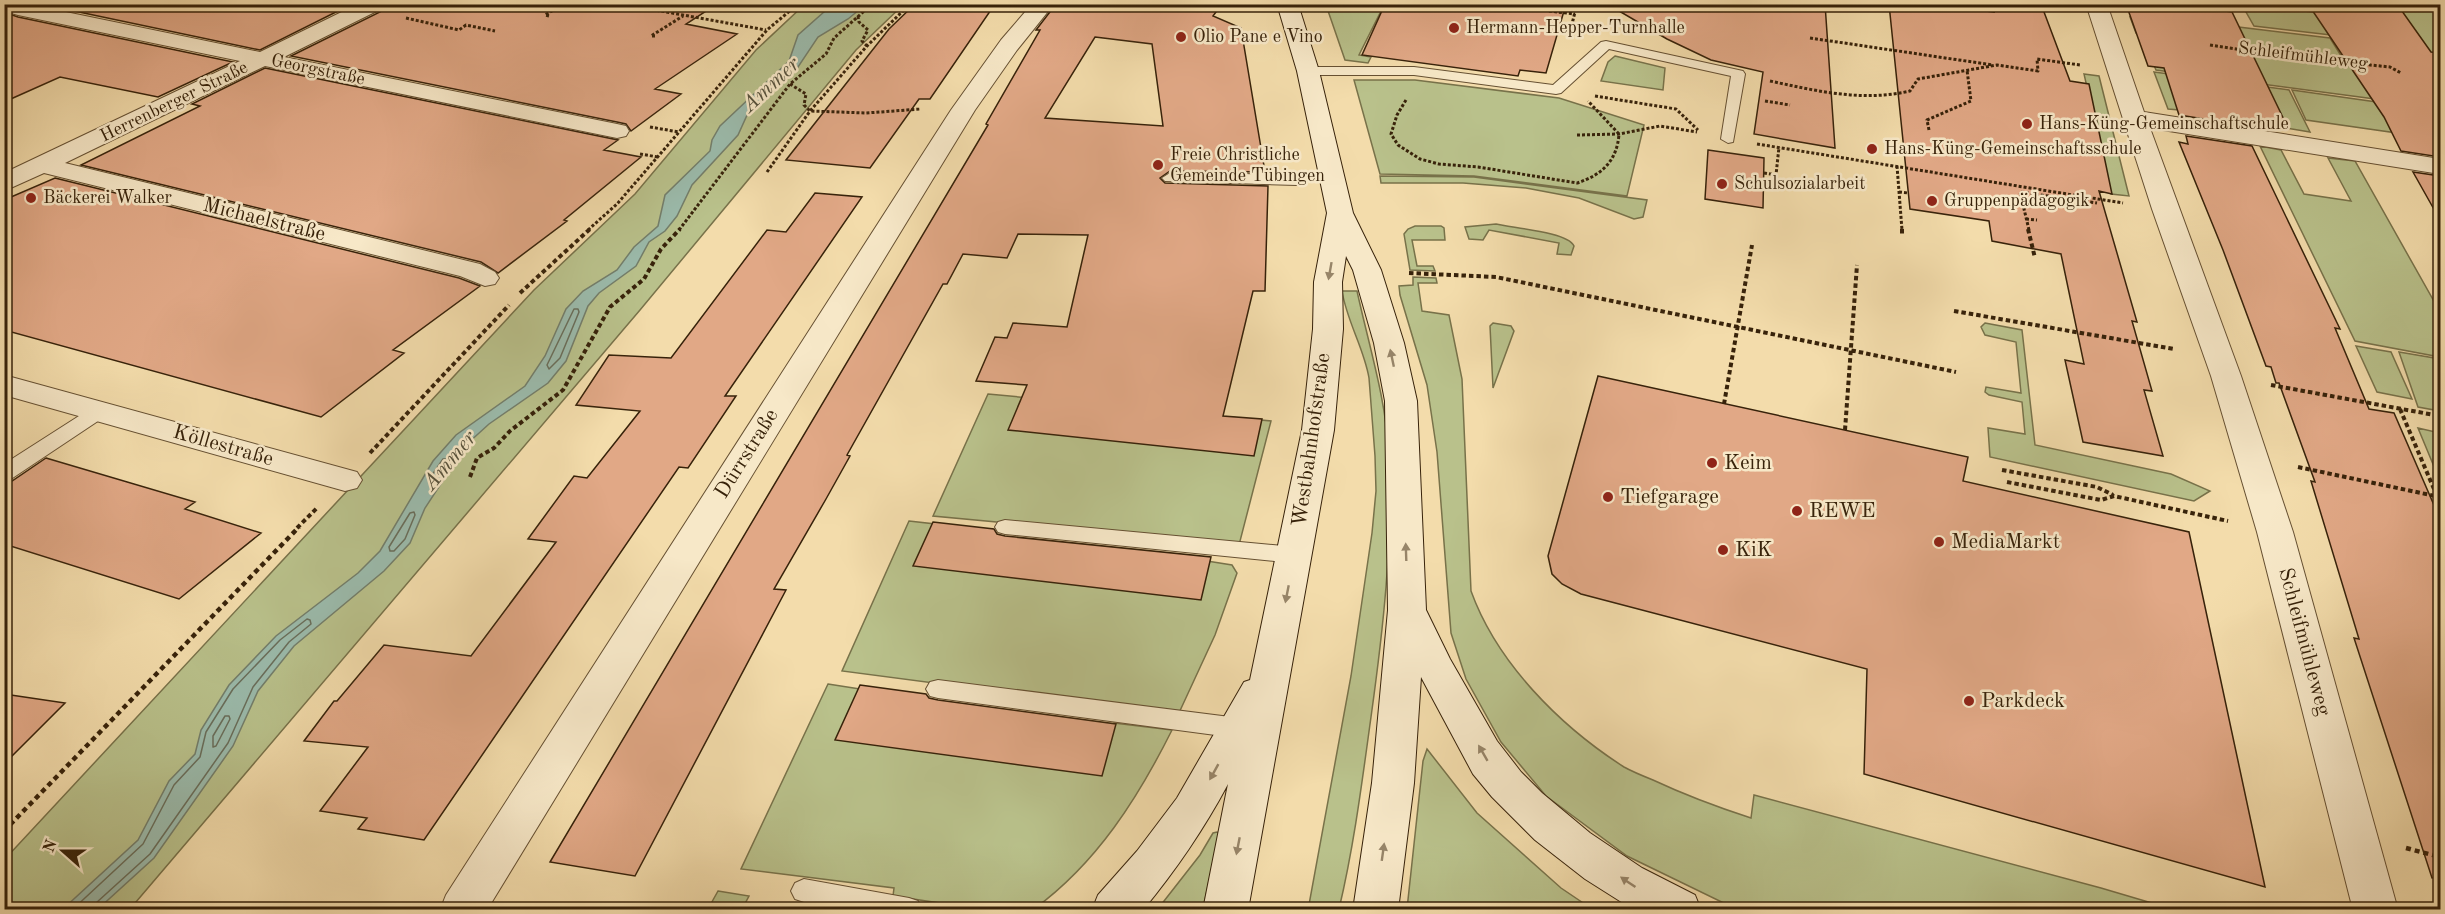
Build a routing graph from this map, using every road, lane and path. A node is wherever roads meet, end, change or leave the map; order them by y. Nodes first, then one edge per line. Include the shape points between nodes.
1 (564, 4) edge
2 (622, 4) edge
3 (798, 4) edge
4 (872, 4) edge
5 (910, 4) edge
6 (1287, 4) edge
7 (2096, 4) edge
8 (1031, 5) edge
9 (635, 6) edge
10 (371, 7) edge
11 (20, 9) edge
12 (1549, 11) dead end
13 (1575, 14) dead end
14 (549, 16) dead end
15 (683, 16) junction
16 (858, 16) junction
17 (767, 30) junction
18 (495, 31) dead end
19 (655, 36) dead end
20 (1810, 38) dead end
21 (867, 46) junction
22 (2213, 51) dead end
23 (264, 59) junction
24 (2067, 64) dead end
25 (1997, 65) junction
26 (1967, 70) junction
27 (1308, 71) junction
28 (1414, 71) junction
29 (2401, 73) dead end
30 (1738, 74) junction
31 (790, 84) junction
32 (1581, 94) dead end
33 (1662, 106) dead end
34 (923, 109) dead end
35 (1676, 109) dead end
36 (810, 111) junction
37 (2134, 118) junction
38 (1929, 130) dead end
39 (617, 131) dead end
40 (1700, 132) dead end
41 (1619, 134) junction
42 (1577, 135) dead end
43 (1728, 139) joint
44 (1779, 147) junction
45 (42, 165) junction
46 (1897, 166) junction
47 (2440, 166) edge
48 (767, 172) dead end
49 (1764, 173) dead end
50 (1170, 178) dead end
51 (1297, 180) dead end
52 (4, 183) edge
53 (1899, 192) junction
54 (1908, 193) dead end
55 (2097, 203) dead end
56 (2165, 209) junction
57 (1340, 213) junction
58 (2026, 219) junction
59 (2037, 220) dead end
60 (1902, 235) dead end
61 (1752, 245) dead end
62 (2035, 258) dead end
63 (1857, 265) dead end
64 (1405, 273) dead end
65 (485, 278) dead end
66 (1954, 311) dead end
67 (1738, 327) junction
68 (1851, 350) junction
69 (2221, 365) junction
70 (1956, 372) dead end
71 (4, 385) edge
72 (1724, 404) dead end
73 (2400, 408) junction
74 (100, 411) junction
75 (2440, 416) edge
76 (1845, 430) dead end
77 (2251, 457) junction
78 (2002, 470) dead end
79 (4, 474) edge
80 (470, 477) dead end
81 (345, 480) junction
82 (2007, 483) dead end
83 (2114, 495) junction
84 (2439, 497) edge
85 (1005, 526) dead end
86 (2275, 532) junction
87 (1294, 555) junction
88 (1407, 610) junction
89 (1273, 665) junction
90 (938, 689) dead end
91 (1238, 728) junction
92 (4, 831) edge
93 (2430, 854) dead end
94 (2440, 857) edge
95 (804, 891) dead end
96 (462, 909) edge
97 (909, 909) edge
98 (1114, 909) edge
99 (1226, 909) edge
100 (1374, 909) edge
101 (1679, 909) edge
102 (2376, 909) edge

1 - 14 path via 545,15
2 - 9 path
3 - 17 path
4 - 16 path
5 - 21 path
6 - 27 street, Westbahnhofstraße
7 - 37 street, Schleifmühleweg
8 - 96 street, Dürrstraße
9 - 15 path
10 - 18 path via 459,30 466,25
10 - 23 street, Herrenberger Straße
11 - 23 street, Georgstraße
12 - 13 path
15 - 17 path
15 - 19 path via 651,36
16 - 21 path via 868,30 862,41
16 - 31 path via 834,38 826,54
17 - 81 path via 617,204 525,288
20 - 25 path
21 - 36 path
22 - 29 path, Schleifmühleweg via 2210,45 2390,67
23 - 39 street, Georgstraße
23 - 45 street, Herrenberger Straße
24 - 25 path via 2037,59 2038,71
25 - 26 path
26 - 30 path via 1918,79 1910,91 1893,97 1862,98
26 - 38 path via 1971,101 1927,120
27 - 28 lane
27 - 57 street, Westbahnhofstraße
28 - 30 lane via 1556,90 1606,45
28 - 41 path via 1416,78 1391,135 1398,145 1420,159 1577,183 1611,162 1618,150
30 - 43 lane
31 - 36 path via 806,94 804,105
31 - 80 path via 688,221 661,249 644,279 610,307 563,390 477,458
32 - 41 path
33 - 35 path
34 - 36 path
36 - 48 path
37 - 47 street
37 - 56 street, Schleifmühleweg
40 - 41 path via 1660,126
41 - 42 path
43 - 44 path
44 - 46 path
44 - 49 path via 1776,175
45 - 52 street, Herrenberger Straße
45 - 65 street, Michaelstraße via 470,270
46 - 53 path
46 - 56 path
50 - 51 lane
53 - 54 path
53 - 60 path
55 - 58 path via 2020,192
56 - 69 street, Schleifmühleweg
57 -> 87 street, Westbahnhofstraße via 1328,282 1328,329 1318,430
88 -> 57 street, Westbahnhofstraße via 1401,401 1367,270
58 - 59 path
58 - 62 path
61 - 67 path
63 - 68 path
64 - 67 path via 1496,277
66 - 69 path via 2172,349
67 - 68 path
67 - 72 path
68 - 70 path
68 - 76 path
69 - 73 path
69 - 77 street, Schleifmühleweg
71 - 74 street, Köllestraße
73 - 75 path
73 - 84 path
74 - 79 lane
74 - 81 street, Köllestraße
77 - 84 path
77 - 86 street, Schleifmühleweg
78 - 83 path via 2097,487
81 - 92 path
82 - 83 path via 2102,500
83 - 86 path
85 - 87 lane
86 - 102 street, Schleifmühleweg
87 -> 89 street, Westbahnhofstraße
100 -> 88 street, Westbahnhofstraße via 1393,783
101 -> 88 street via 1649,896 1533,813 1489,762
89 - 91 street
89 -> 99 street, Westbahnhofstraße
90 - 91 lane
91 -> 98 street via 1192,811 1153,865
93 - 94 path
95 - 97 lane

